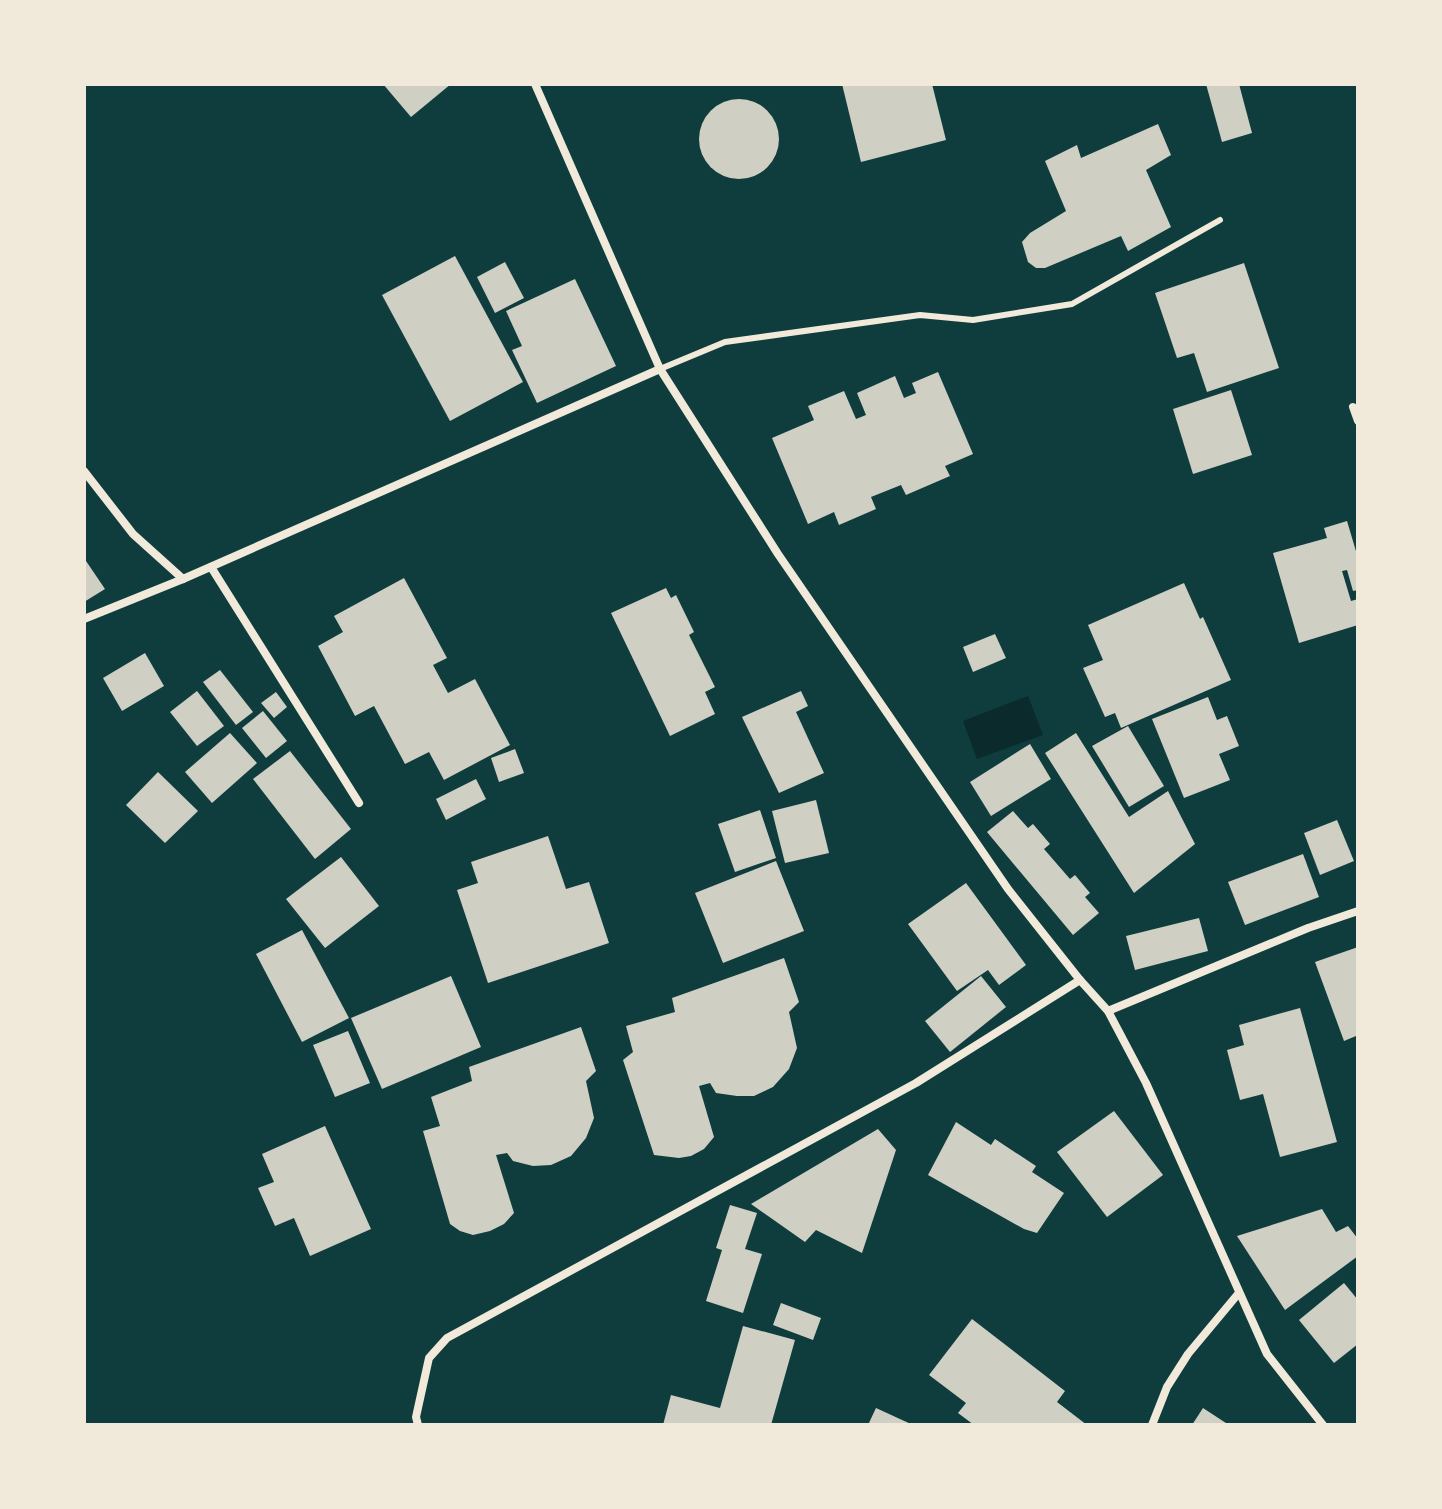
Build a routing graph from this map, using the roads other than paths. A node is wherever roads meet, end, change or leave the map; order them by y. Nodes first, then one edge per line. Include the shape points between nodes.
1 (535, 84) edge
2 (1220, 220) dead end
3 (660, 369) junction
4 (1353, 407) dead end
5 (1358, 421) edge
6 (84, 471) edge
7 (211, 567) junction
8 (183, 579) junction
9 (84, 619) edge
10 (359, 803) dead end
11 (1358, 911) edge
12 (1080, 980) junction
13 (1108, 1011) junction
14 (1238, 1294) junction
15 (418, 1425) edge
16 (1152, 1425) edge
17 (1323, 1425) edge

1 - 3 street
2 - 3 lane via 1072,304 973,320 920,315 725,342
3 - 7 street
3 - 12 street via 888,716 1008,889
4 - 5 street
6 - 8 street via 133,534
7 - 8 street
7 - 10 street
8 - 9 street
11 - 13 street
12 - 13 street
12 - 15 street via 916,1083 447,1338 429,1358
13 - 14 street via 1146,1083
14 - 16 street via 1188,1354
14 - 17 street via 1267,1354

